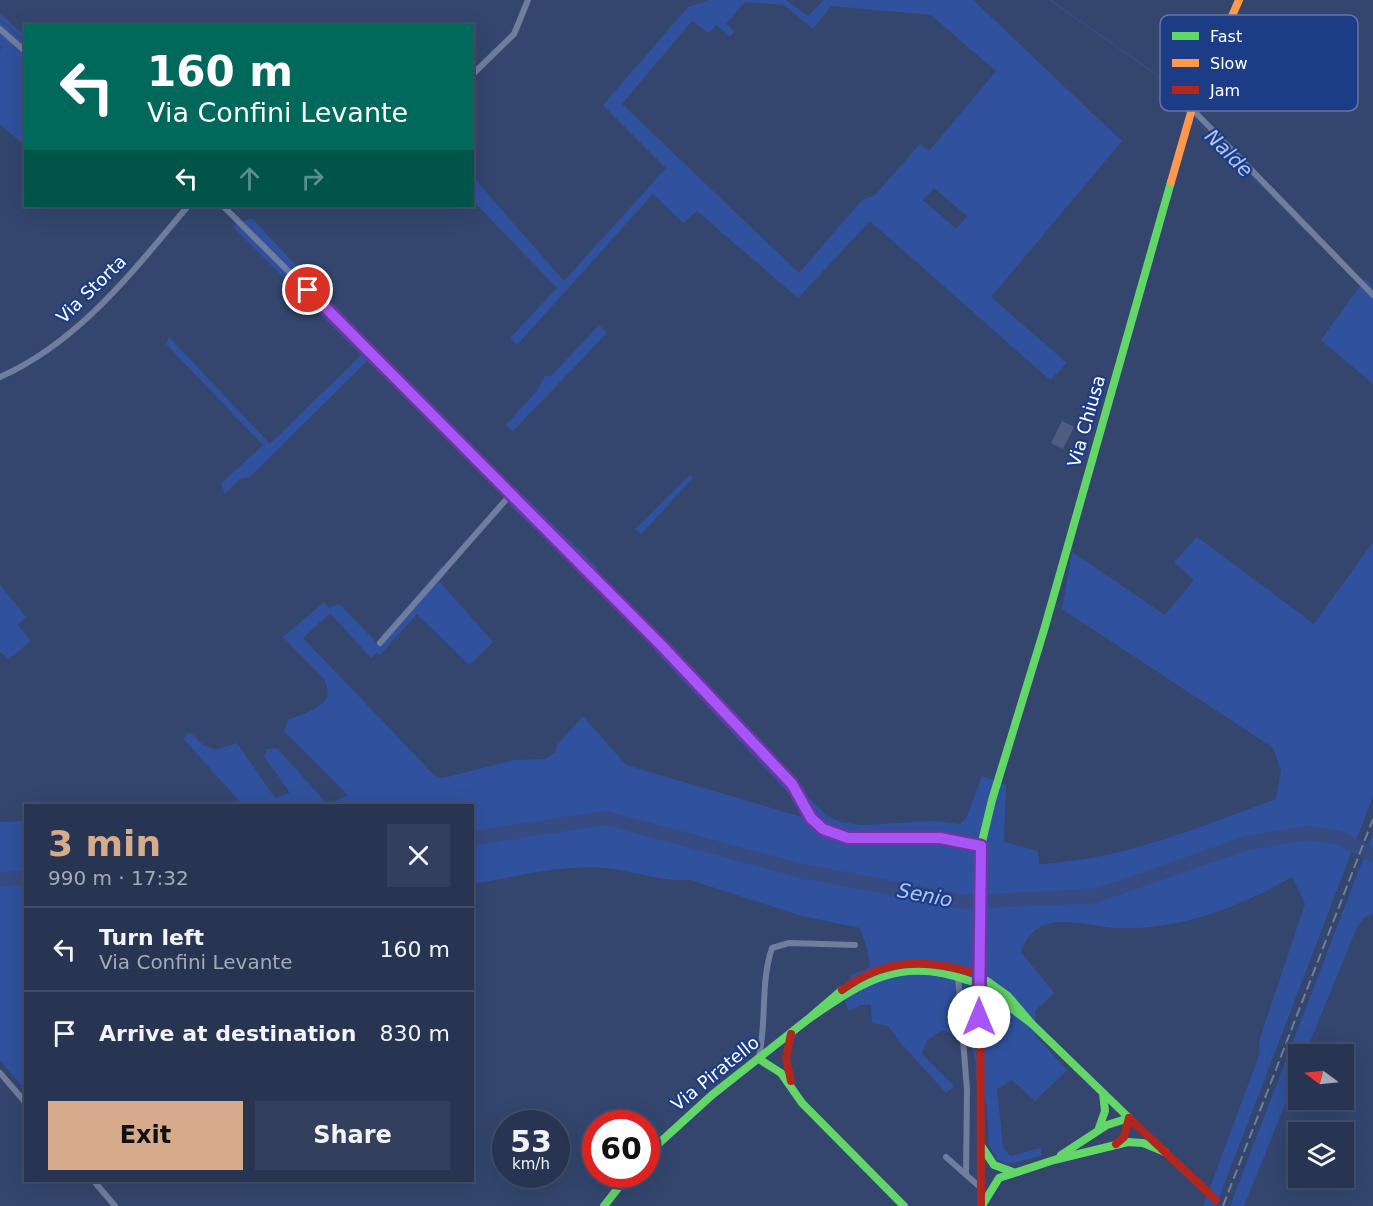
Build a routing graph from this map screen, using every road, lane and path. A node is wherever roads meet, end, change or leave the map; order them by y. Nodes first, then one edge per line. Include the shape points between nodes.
1 (528, 0) edge
2 (1239, 0) edge
3 (1233, 15) edge
4 (0, 29) edge
5 (24, 50) edge
6 (474, 73) edge
7 (1191, 111) edge
8 (1194, 111) edge
9 (187, 207) edge
10 (224, 207) edge
11 (1373, 295) edge
12 (0, 377) edge
13 (511, 494) junction
14 (381, 644) dead end
15 (981, 846) junction
16 (855, 945) dead end
17 (958, 976) junction
18 (987, 986) dead end
19 (807, 1020) junction
20 (791, 1033) junction
21 (759, 1059) junction
22 (0, 1073) edge
23 (794, 1089) junction
24 (1103, 1091) junction
25 (24, 1101) edge
26 (1129, 1118) junction
27 (1097, 1131) junction
28 (660, 1141) edge
29 (1116, 1144) junction
30 (981, 1146) junction
31 (1165, 1152) junction
32 (946, 1157) dead end
33 (1054, 1160) junction
34 (1016, 1172) junction
35 (966, 1174) junction
36 (95, 1182) edge
37 (618, 1188) edge
38 (982, 1189) junction
39 (1216, 1200) dead end
40 (115, 1206) edge
41 (604, 1206) edge
42 (904, 1206) edge
43 (981, 1206) edge

1 - 6 street via 514,34
2 - 3 main road, Via Chiusa
4 - 5 street
7 - 15 main road, Via Chiusa
8 - 11 street
9 - 12 street, Via Storta via 124,282 77,326 42,355
10 - 13 street
13 - 14 street
13 - 15 street via 618,600 792,784 811,818 823,829 848,838 940,838
15 - 30 main road, Via Chiusa
16 - 21 street via 789,944 772,948 764,972
17 - 19 main road, Via Piratello via 921,969 887,973 866,980
17 - 19 main road, Via Piratello via 970,977 948,965 915,962 877,969 840,989
17 - 35 street via 967,1090
18 - 24 main road
19 - 20 main road, Via Piratello
20 - 21 main road, Via Piratello
20 - 23 main road via 785,1052
21 - 23 main road via 781,1073
21 - 28 main road, Via Piratello
22 - 25 street
23 - 42 main road via 802,1103
24 - 26 main road
24 - 27 main road via 1104,1121
26 - 27 main road
26 - 29 main road via 1124,1137
26 - 31 main road
27 - 33 main road
29 - 31 main road via 1143,1143
29 - 33 main road
30 - 34 main road via 990,1164
30 - 38 main road, Via Chiusa
31 - 39 main road
32 - 35 street
33 - 34 main road
34 - 43 main road via 999,1178
35 - 38 street
36 - 40 street
37 - 41 main road
38 - 43 main road, Via Chiusa

